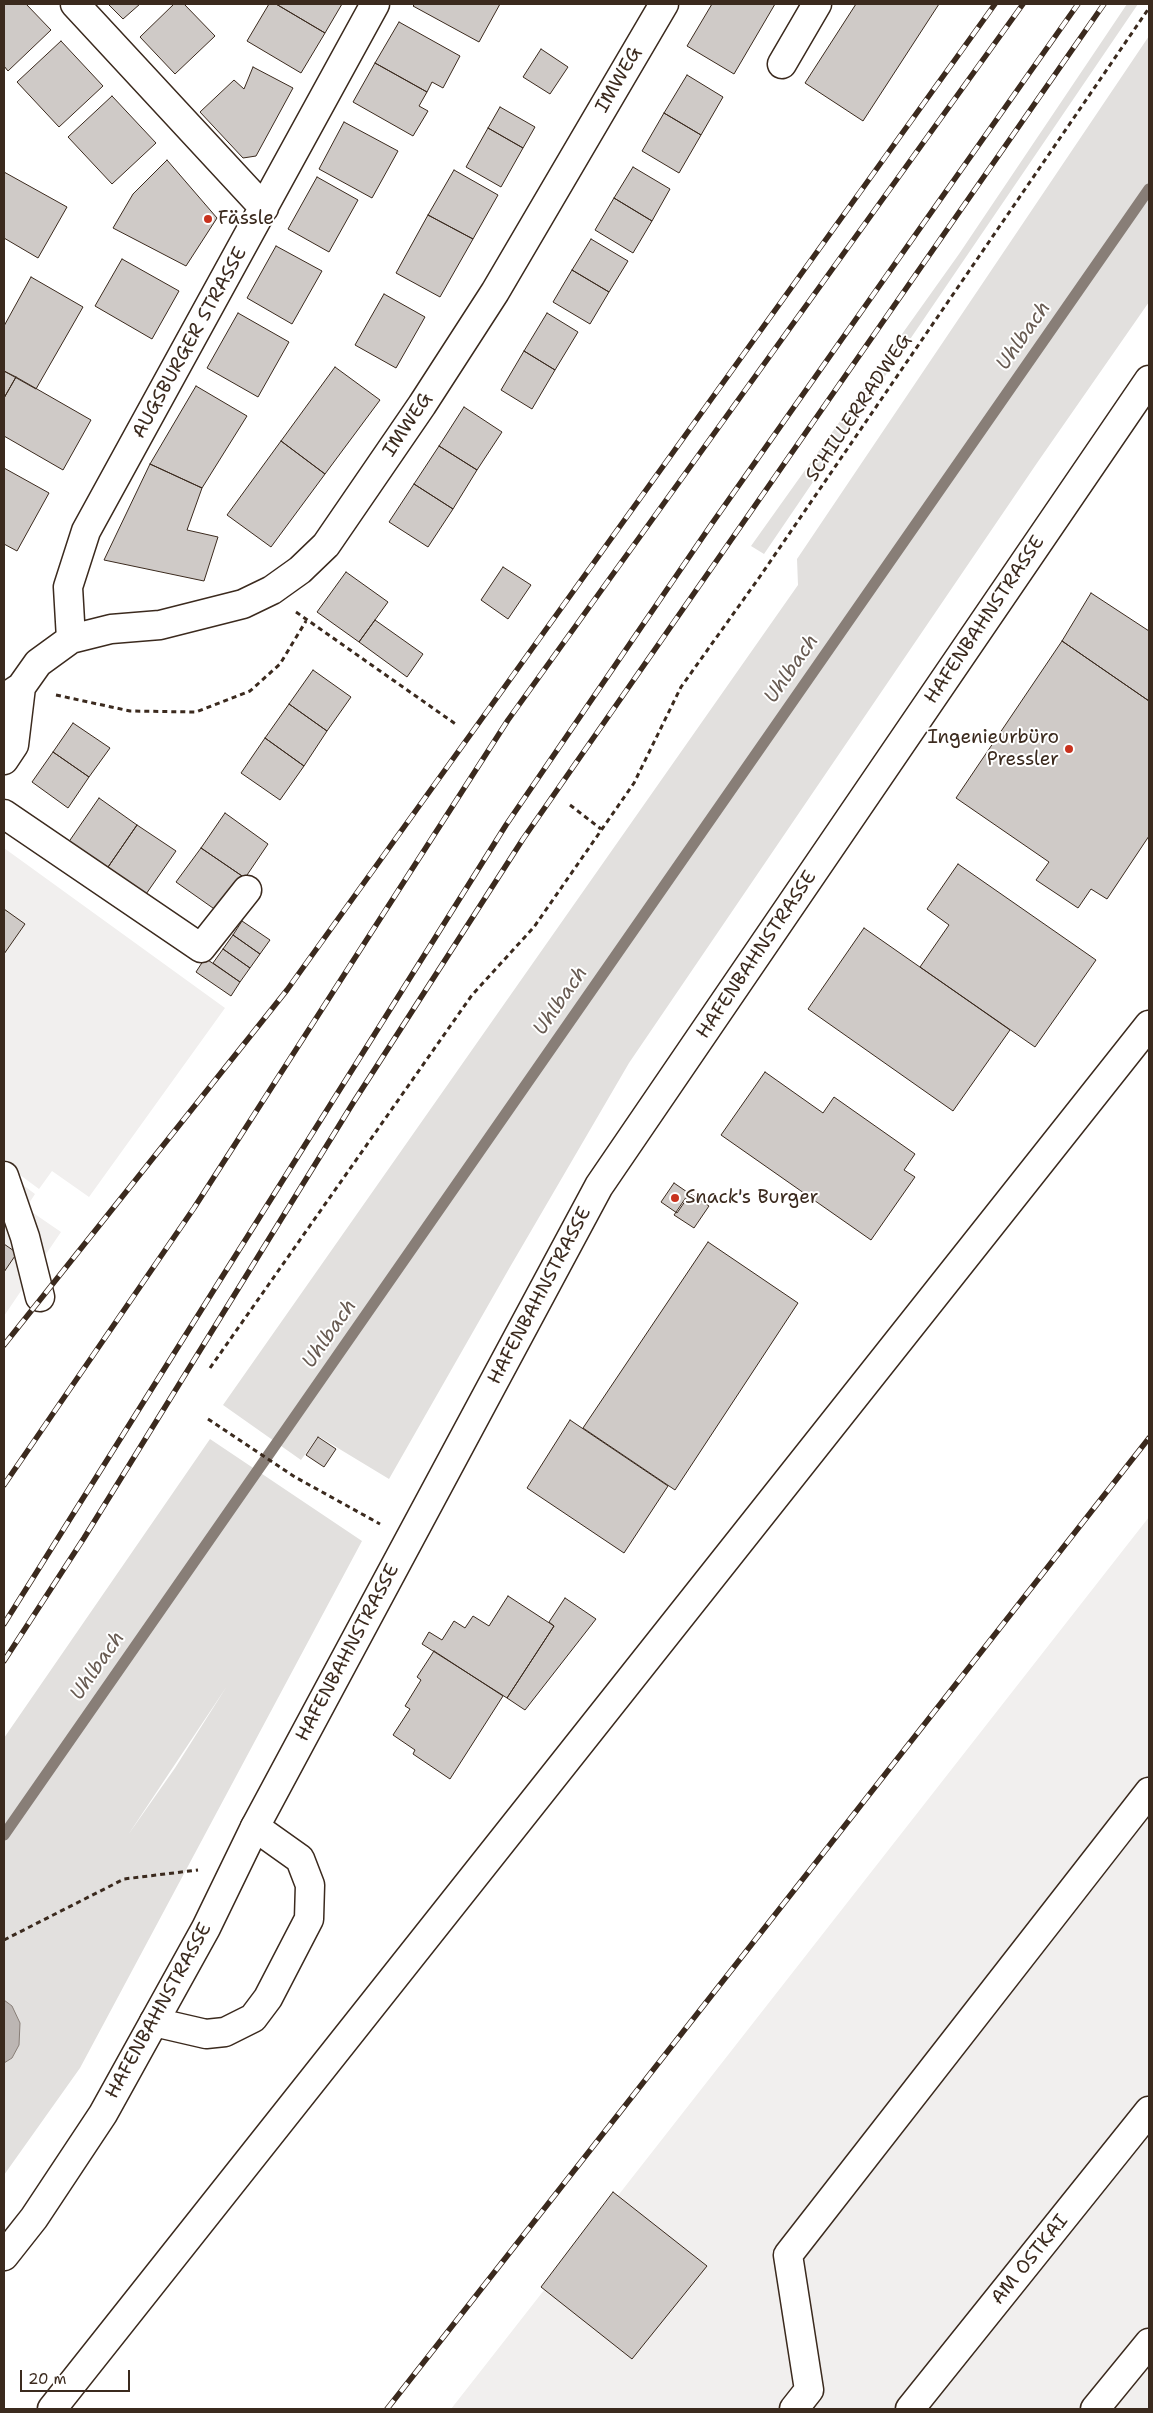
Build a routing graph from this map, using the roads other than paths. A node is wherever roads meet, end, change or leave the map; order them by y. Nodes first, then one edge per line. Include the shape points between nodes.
1 (75, 4) edge
2 (375, 4) edge
3 (664, 4) edge
4 (817, 4) edge
5 (782, 64) dead end
6 (264, 208) junction
7 (1149, 380) edge
8 (71, 639) junction
9 (9, 688) edge
10 (4, 760) edge
11 (4, 814) edge
12 (247, 890) dead end
13 (1149, 1025) edge
14 (4, 1176) edge
15 (40, 1297) dead end
16 (1149, 1792) edge
17 (254, 1827) junction
18 (154, 2022) junction
19 (1149, 2111) edge
20 (4, 2256) edge
21 (1149, 2343) edge
22 (52, 2409) edge
23 (794, 2409) edge
24 (910, 2409) edge
25 (1095, 2409) edge

1 - 6 street
2 - 6 street, AUGSBURGER STRASSE
3 - 8 street, IMWEG via 495,292 326,545 300,570 272,590 243,604 160,625 111,629
4 - 5 street
6 - 8 street, AUGSBURGER STRASSE via 86,531 68,587
7 - 17 street, HAFENBAHNSTRASSE via 599,1186
8 - 9 street, IMWEG
9 - 10 street via 14,745
11 - 12 street via 201,948
13 - 22 street
14 - 15 street via 25,1237
16 - 23 street via 788,2255 809,2390
17 - 18 street, HAFENBAHNSTRASSE via 206,1928
17 - 18 street via 300,1859 310,1885 309,1919 268,1998 253,2018 225,2032 206,2034
18 - 20 street, HAFENBAHNSTRASSE via 103,2114 34,2218
19 - 24 street, AM OSTKAI
21 - 25 street

